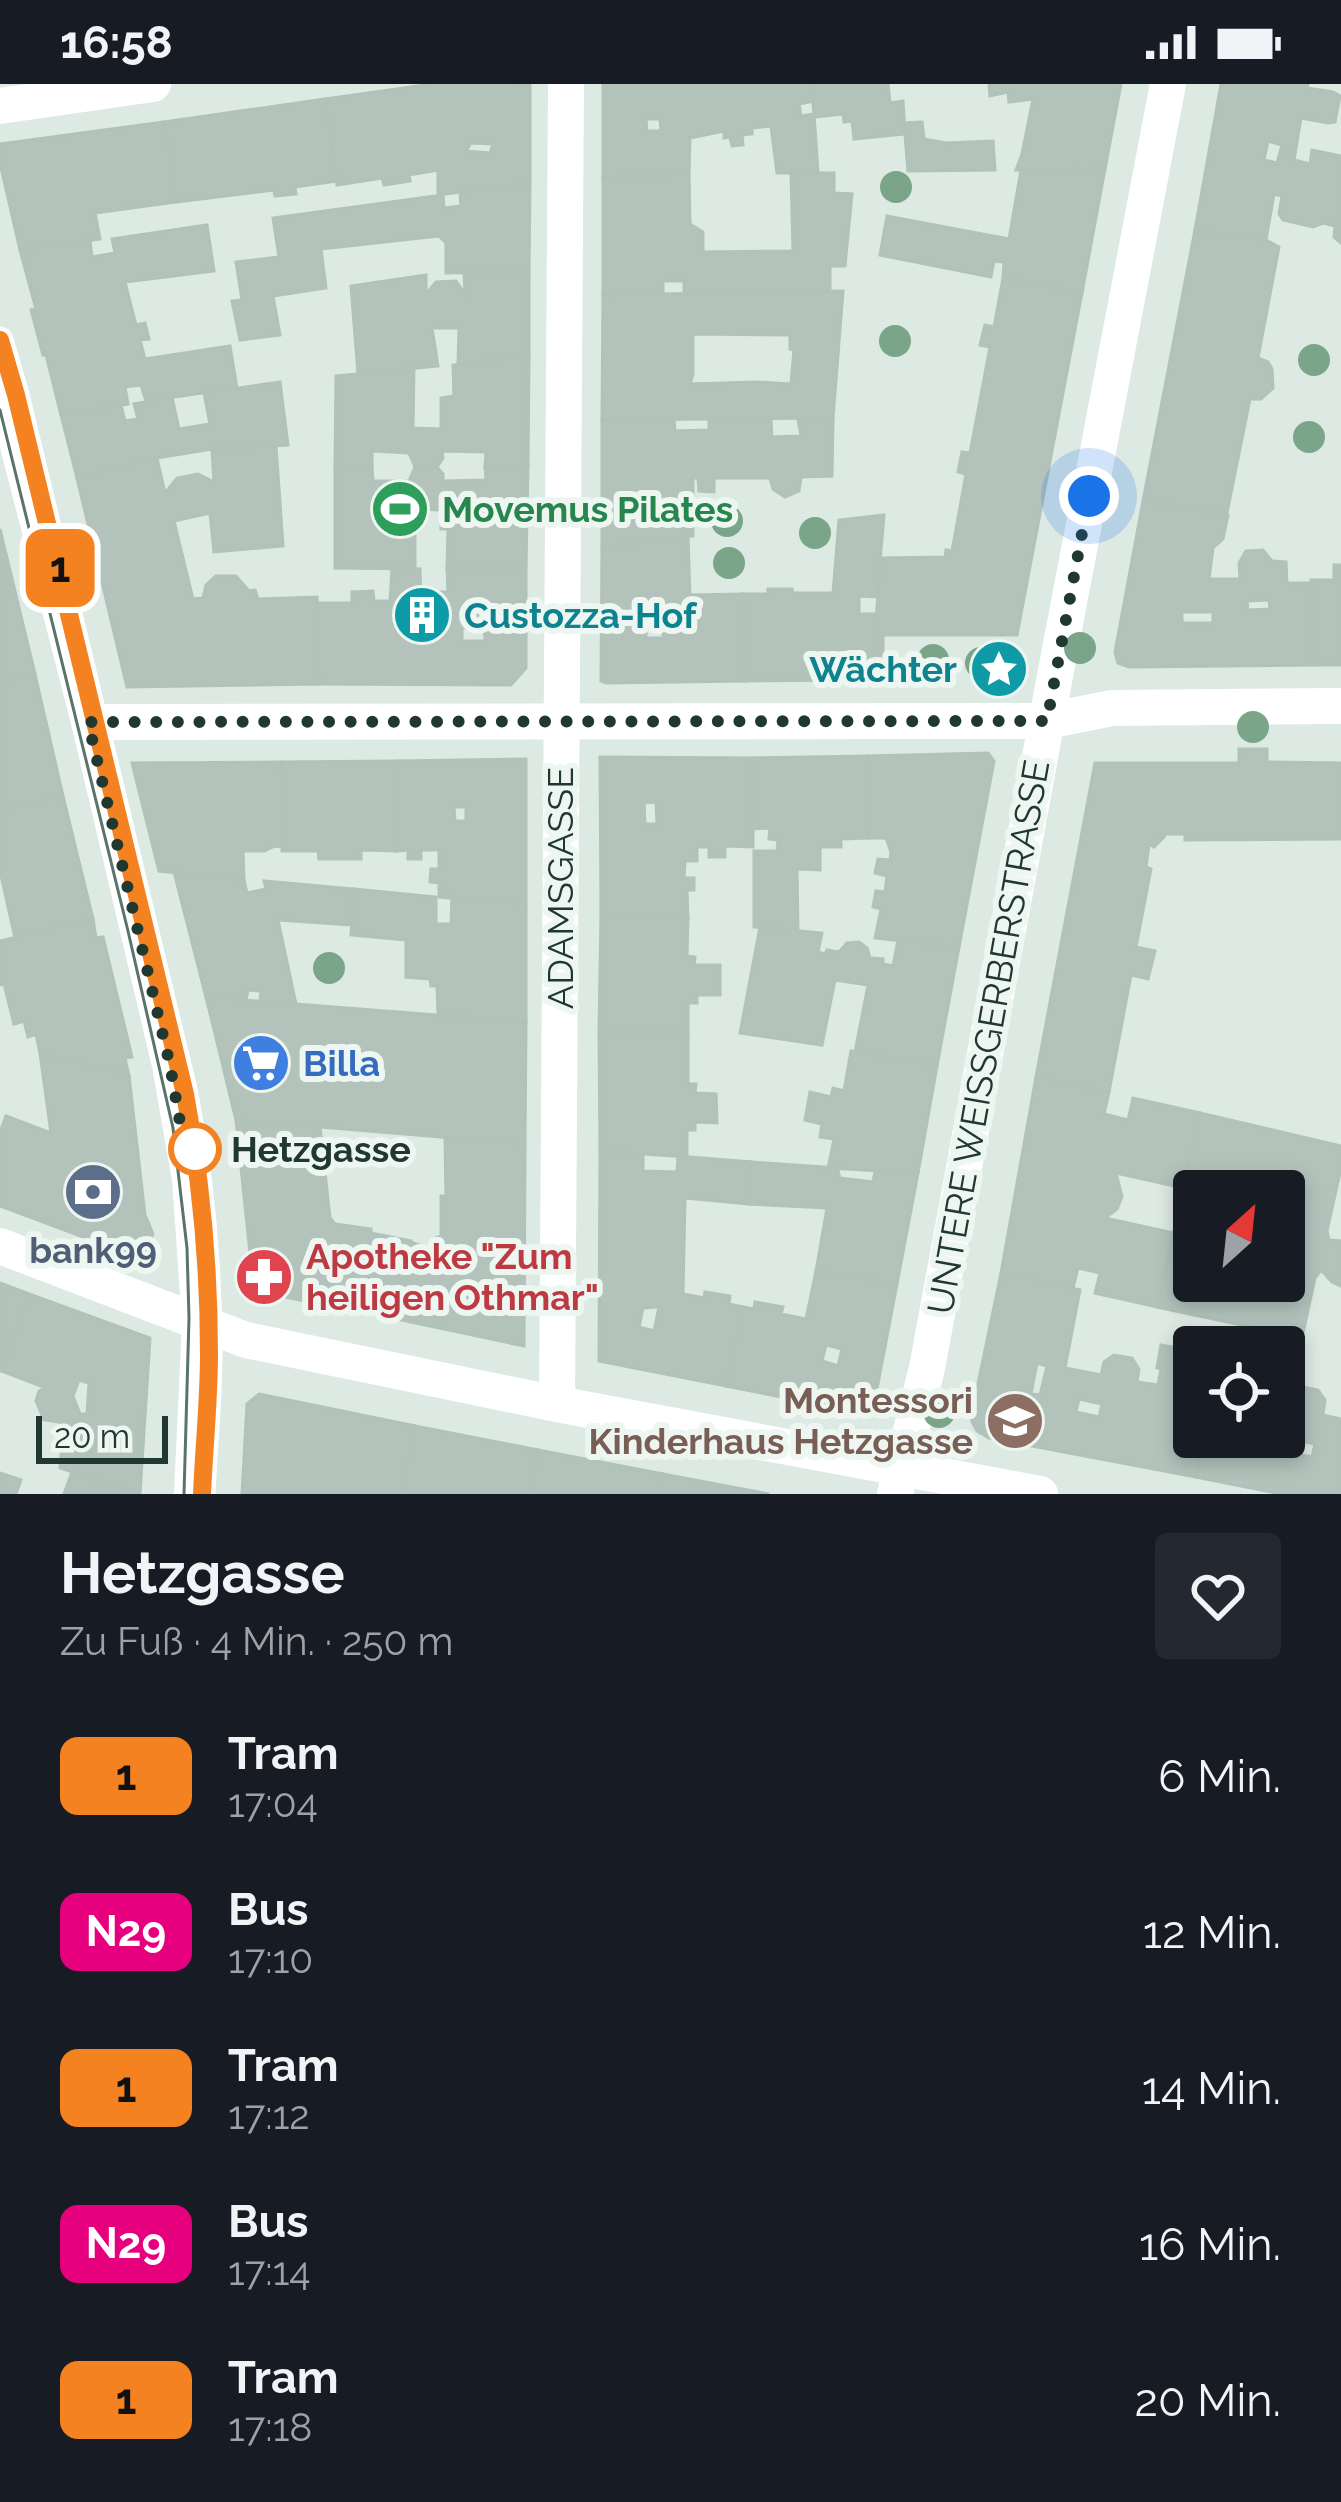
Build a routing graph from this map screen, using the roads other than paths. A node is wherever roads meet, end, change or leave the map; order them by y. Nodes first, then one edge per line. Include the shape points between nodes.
1 (152, 84) edge
2 (566, 84) edge
3 (1168, 84) edge
4 (0, 106) edge
5 (0, 374) edge
6 (8, 435) edge
7 (1341, 706) edge
8 (562, 721) junction
9 (1047, 721) junction
10 (88, 722) junction
11 (0, 1246) edge
12 (200, 1322) junction
13 (557, 1403) junction
14 (898, 1480) edge
15 (192, 1494) edge
16 (1040, 1494) edge

1 - 4 street
2 - 8 street, ADAMSGASSE
3 - 9 street, UNTERE WEISSGERBERSTRASSE
5 - 6 street
6 - 10 street
7 - 9 street via 1112,708
8 - 9 street
8 - 10 street
8 - 13 street, ADAMSGASSE
9 - 14 street, UNTERE WEISSGERBERSTRASSE via 927,1368
10 - 12 street via 178,1108
11 - 12 street
12 - 13 street via 246,1340
12 - 15 street
13 - 14 street
14 - 16 street

